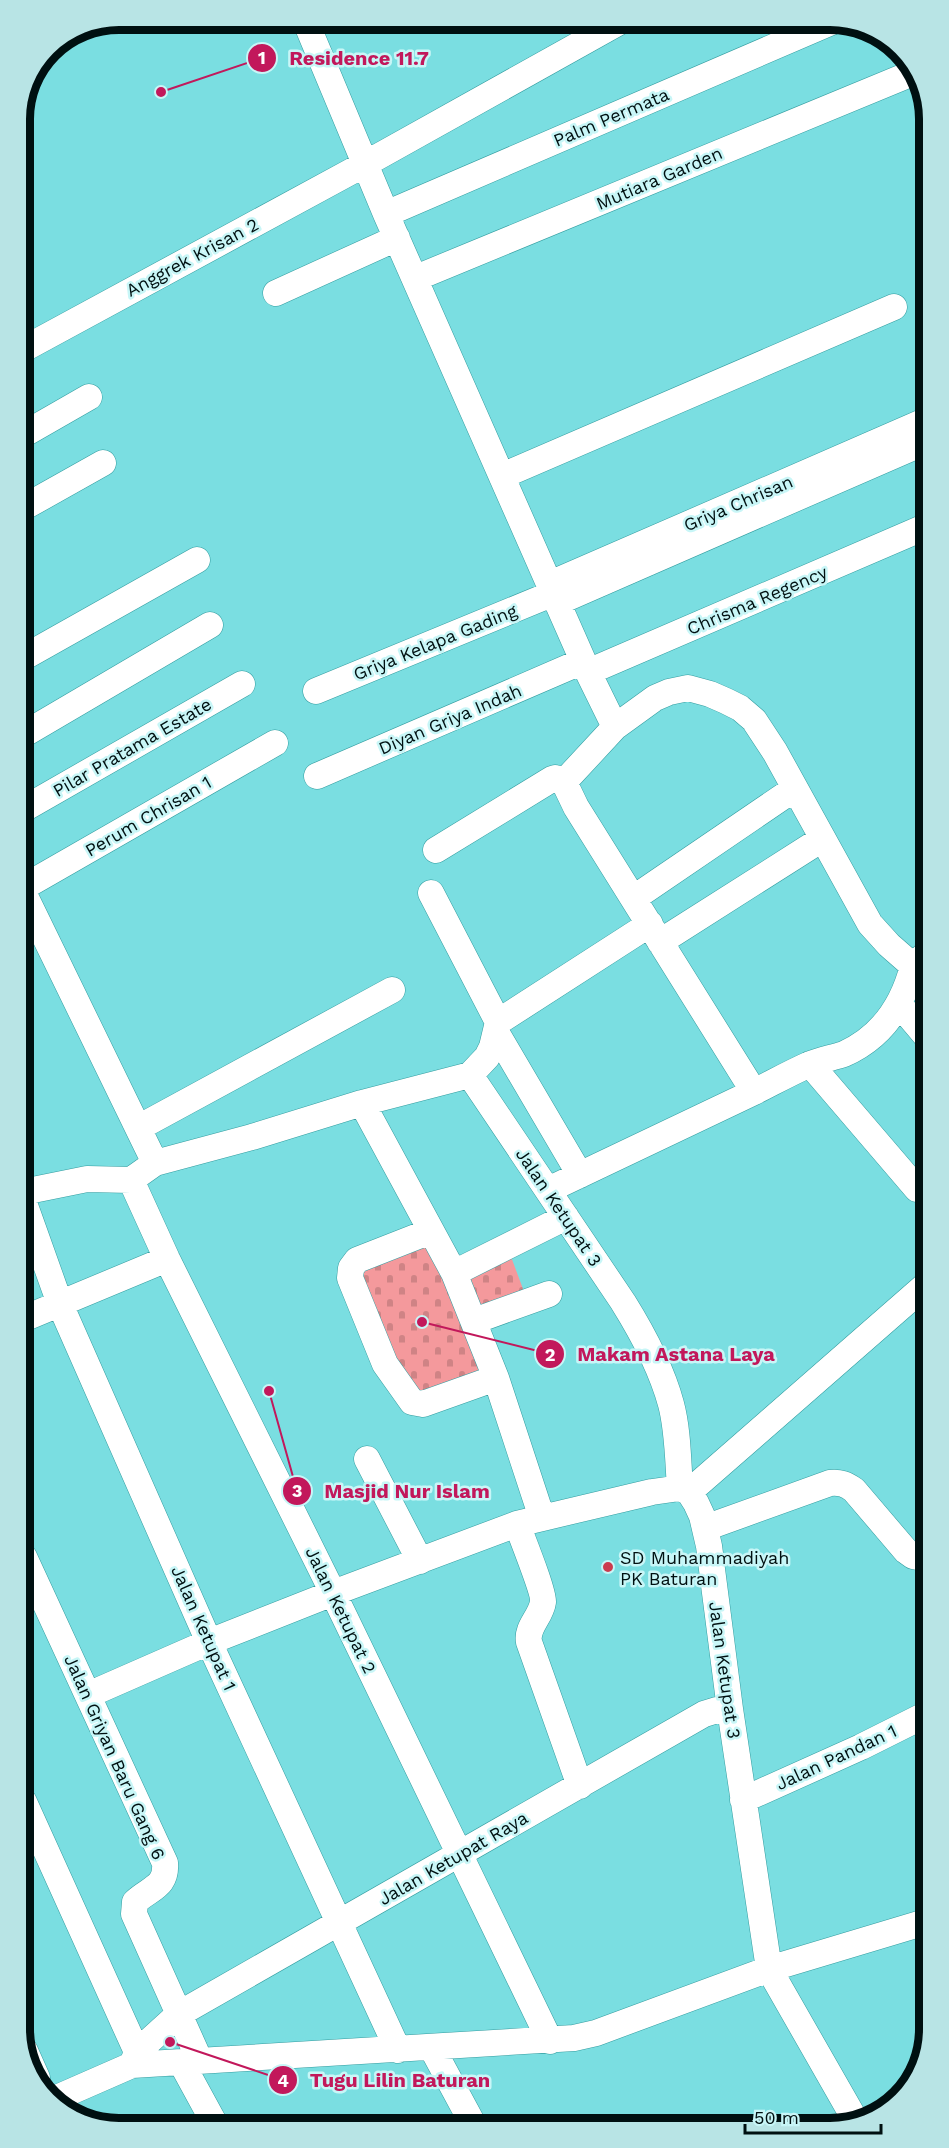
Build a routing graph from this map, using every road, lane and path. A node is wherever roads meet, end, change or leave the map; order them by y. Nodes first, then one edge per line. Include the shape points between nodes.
1 (309, 30) edge
2 (605, 30) edge
3 (813, 30) edge
4 (903, 77) dead end
5 (364, 164) junction
6 (386, 214) junction
7 (397, 238) junction
8 (416, 278) junction
9 (276, 293) dead end
10 (894, 308) dead end
11 (30, 346) edge
12 (89, 397) dead end
13 (919, 424) edge
14 (30, 431) edge
15 (919, 444) edge
16 (103, 463) dead end
17 (502, 476) junction
18 (30, 505) edge
19 (919, 529) edge
20 (197, 560) dead end
21 (554, 593) junction
22 (210, 626) dead end
23 (30, 654) edge
24 (586, 667) junction
25 (242, 684) dead end
26 (316, 691) dead end
27 (615, 727) junction
28 (30, 731) edge
29 (275, 743) dead end
30 (316, 776) dead end
31 (564, 782) junction
32 (794, 789) junction
33 (30, 805) edge
34 (822, 839) junction
35 (436, 850) dead end
36 (30, 884) edge
37 (430, 893) dead end
38 (634, 898) junction
39 (30, 905) edge
40 (655, 933) junction
41 (919, 959) edge
42 (919, 961) edge
43 (392, 990) dead end
44 (899, 1004) junction
45 (497, 1027) junction
46 (919, 1028) edge
47 (810, 1064) junction
48 (470, 1075) junction
49 (754, 1092) junction
50 (362, 1103) junction
51 (138, 1128) junction
52 (155, 1163) junction
53 (580, 1175) junction
54 (131, 1180) junction
55 (917, 1189) dead end
56 (30, 1190) edge
57 (548, 1190) junction
58 (566, 1217) junction
59 (30, 1220) edge
60 (431, 1231) junction
61 (167, 1259) junction
62 (454, 1273) junction
63 (919, 1291) edge
64 (549, 1294) dead end
65 (60, 1304) junction
66 (30, 1315) edge
67 (474, 1322) junction
68 (496, 1378) junction
69 (367, 1459) dead end
70 (685, 1490) junction
71 (542, 1518) junction
72 (518, 1524) junction
73 (705, 1528) junction
74 (919, 1557) edge
75 (420, 1561) junction
76 (30, 1570) edge
77 (333, 1593) junction
78 (209, 1642) junction
79 (88, 1695) junction
80 (730, 1709) junction
81 (919, 1718) edge
82 (580, 1786) junction
83 (743, 1800) junction
84 (30, 1816) edge
85 (459, 1855) junction
86 (339, 1923) junction
87 (919, 1925) edge
88 (769, 1970) junction
89 (178, 2014) junction
90 (550, 2041) junction
91 (432, 2048) junction
92 (398, 2050) junction
93 (134, 2058) junction
94 (190, 2062) junction
95 (60, 2096) edge
96 (852, 2115) edge
97 (213, 2118) edge
98 (470, 2118) edge

1 - 5 street
2 - 5 street, Anggrek Krisan 2
3 - 6 street, Palm Permata
4 - 8 street, Mutiara Garden
5 - 6 street
5 - 11 street, Anggrek Krisan 2
6 - 7 street
7 - 8 street
7 - 9 street
8 - 17 street
10 - 17 street
12 - 14 street
13 - 21 street, Griya Chrisan
15 - 21 street
16 - 18 street
17 - 21 street
19 - 24 street, Chrisma Regency
20 - 23 street
21 - 24 street
21 - 26 street, Griya Kelapa Gading
22 - 28 street
24 - 27 street
24 - 30 street, Diyan Griya Indah
25 - 33 street, Pilar Pratama Estate
27 - 31 street
27 - 32 street via 669,692 688,688 710,694 740,708 754,720
29 - 36 street, Perum Chrisan 1
31 - 35 street via 552,779
31 - 38 street
32 - 34 street
32 - 38 street
34 - 40 street
34 - 41 street via 870,924 889,945
37 - 45 street
38 - 40 street
39 - 51 street
40 - 45 street
40 - 49 street
42 - 44 street
43 - 51 street
44 - 46 street
44 - 47 street via 871,1039
45 - 48 street via 487,1057
45 - 53 street
47 - 49 street
47 - 55 street
48 - 50 street
48 - 57 street, Jalan Ketupat 3
49 - 53 street
50 - 52 street
50 - 60 street
51 - 52 street
52 - 54 street
53 - 57 street
54 - 56 street via 87,1179
54 - 61 street, Jalan Ketupat 2
57 - 58 street, Jalan Ketupat 3
58 - 62 street
58 - 70 street, Jalan Ketupat 3 via 642,1333 662,1373 672,1406
59 - 65 street, Jalan Ketupat 1
60 - 62 street
60 - 68 street via 357,1260 350,1271 385,1364 417,1404
61 - 65 street
61 - 77 street, Jalan Ketupat 2
62 - 67 street
63 - 70 street
64 - 67 street
65 - 66 street
65 - 78 street, Jalan Ketupat 1
67 - 68 street
68 - 71 street
69 - 75 street
70 - 71 street via 652,1492
70 - 73 street, Jalan Ketupat 3 via 696,1503
71 - 72 street
72 - 75 street
72 - 82 street via 543,1598 541,1611 530,1629 530,1642
73 - 74 street via 840,1482 854,1490 906,1551
73 - 80 street, Jalan Ketupat 3
75 - 77 street
76 - 79 street, Jalan Griyan Baru Gang 6
77 - 78 street
77 - 85 street, Jalan Ketupat 2
78 - 79 street
78 - 86 street, Jalan Ketupat 1
79 - 89 street, Jalan Griyan Baru Gang 6 via 165,1863 164,1879 135,1902 133,1909
80 - 82 street, Jalan Ketupat Raya via 704,1714
80 - 83 street, Jalan Ketupat 3
81 - 83 street, Jalan Pandan 1
82 - 85 street, Jalan Ketupat Raya
83 - 88 street, Jalan Ketupat 3
84 - 93 street
85 - 86 street, Jalan Ketupat Raya
85 - 90 street, Jalan Ketupat 2
86 - 89 street, Jalan Ketupat Raya
86 - 92 street, Jalan Ketupat 1
87 - 88 street
88 - 90 street via 596,2033
88 - 96 street
89 - 93 street, Jalan Ketupat Raya
89 - 94 street
90 - 91 street
91 - 92 street
91 - 98 street
92 - 94 street
93 - 94 street
93 - 95 street
94 - 97 street

